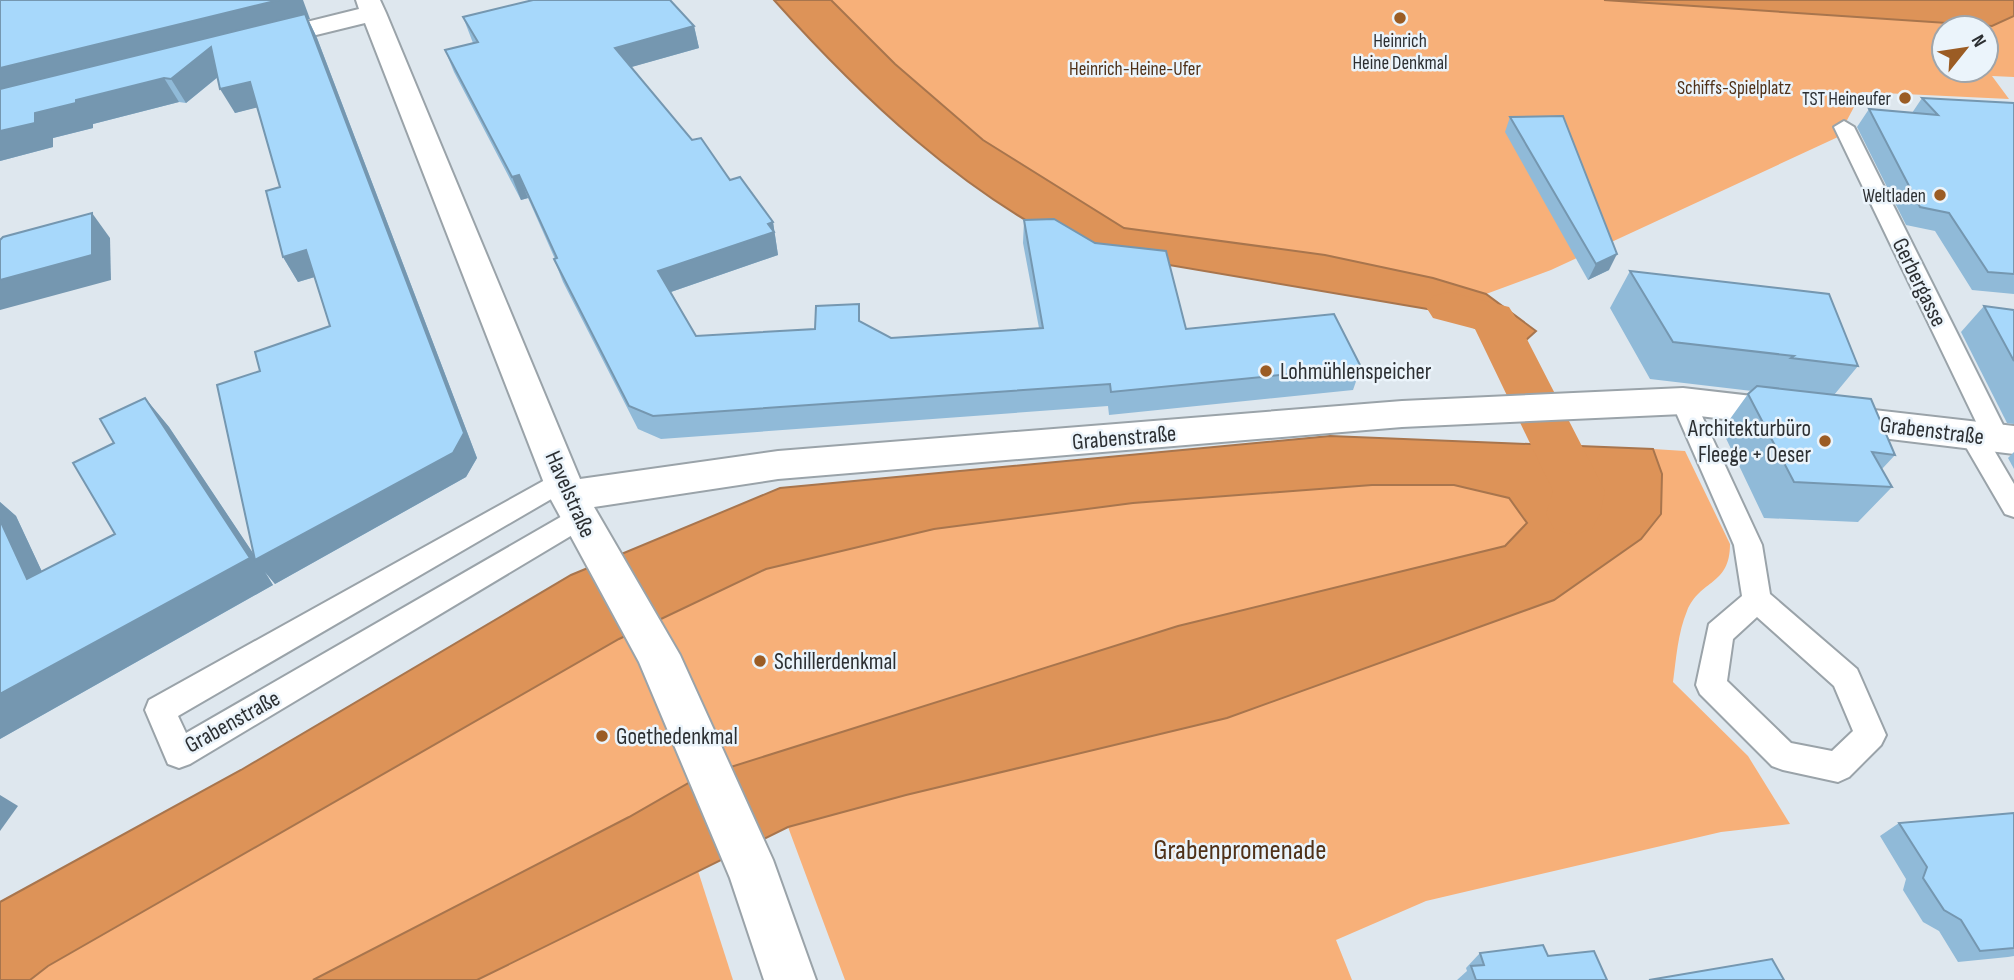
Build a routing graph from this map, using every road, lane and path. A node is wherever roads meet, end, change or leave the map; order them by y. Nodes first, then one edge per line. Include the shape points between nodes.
1 (371, 6) edge
2 (240, 46) edge
3 (1844, 127) dead end
4 (1683, 401) junction
5 (1994, 437) edge
6 (2014, 507) edge
7 (577, 511) junction
8 (1757, 600) junction
9 (790, 980) edge

1 - 2 street
1 - 7 street, Havelstraße
3 - 5 lane, Gerbergasse
4 - 5 street, Grabenstraße
4 - 7 street, Grabenstraße via 1351,418 778,465
4 - 8 lane via 1748,545
5 - 6 lane, Gerbergasse
7 - 7 lane, Grabenstraße via 160,710 179,754
7 - 9 street, Havelstraße via 649,636 755,877
8 - 8 lane via 1846,678 1870,735 1839,767 1783,755 1712,685 1719,633

